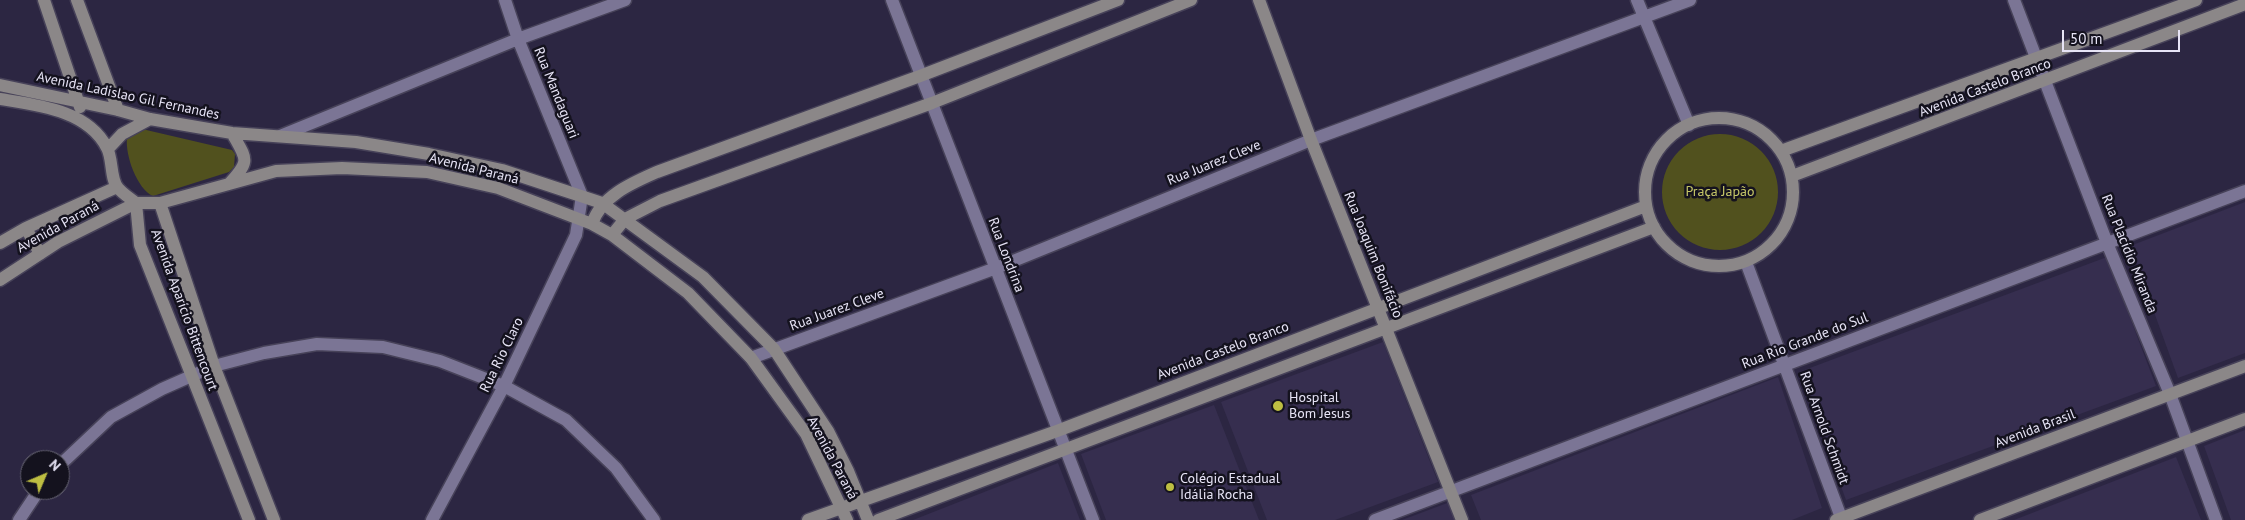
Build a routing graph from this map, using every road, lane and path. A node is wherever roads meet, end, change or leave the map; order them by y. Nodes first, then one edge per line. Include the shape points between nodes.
1 (44, 0) edge
2 (77, 0) edge
3 (505, 0) edge
4 (625, 0) edge
5 (892, 0) edge
6 (1118, 0) edge
7 (1191, 0) edge
8 (1259, 0) edge
9 (1637, 0) edge
10 (1690, 0) edge
11 (2014, 0) edge
12 (2196, 0) edge
13 (2245, 4) edge
14 (2160, 14) junction
15 (1644, 18) junction
16 (2168, 34) junction
17 (518, 39) junction
18 (2037, 57) junction
19 (920, 76) junction
20 (2046, 81) junction
21 (0, 85) edge
22 (0, 98) edge
23 (78, 102) junction
24 (932, 103) junction
25 (118, 110) junction
26 (150, 119) junction
27 (84, 122) junction
28 (1689, 125) junction
29 (232, 133) junction
30 (280, 136) junction
31 (1311, 140) junction
32 (108, 149) junction
33 (1780, 151) junction
34 (1792, 176) junction
35 (229, 184) junction
36 (117, 187) junction
37 (2245, 191) edge
38 (582, 196) junction
39 (136, 203) junction
40 (160, 203) junction
41 (602, 203) junction
42 (1646, 206) junction
43 (579, 217) junction
44 (626, 219) junction
45 (592, 224) junction
46 (1654, 226) junction
47 (26, 228) junction
48 (612, 235) junction
49 (0, 243) edge
50 (2107, 243) junction
51 (40, 254) junction
52 (1746, 262) junction
53 (996, 268) junction
54 (0, 280) edge
55 (1378, 307) junction
56 (1386, 327) junction
57 (774, 349) junction
58 (751, 358) junction
59 (1784, 365) junction
60 (214, 366) junction
61 (2245, 366) edge
62 (192, 377) junction
63 (504, 386) junction
64 (2170, 394) junction
65 (2245, 419) edge
66 (1057, 431) junction
67 (2188, 440) junction
68 (1065, 449) junction
69 (70, 456) edge
70 (1450, 492) junction
71 (32, 500) edge
72 (859, 502) junction
73 (842, 507) junction
74 (1840, 519) edge
75 (19, 520) edge
76 (249, 520) edge
77 (274, 520) edge
78 (432, 520) edge
79 (654, 520) edge
80 (808, 520) edge
81 (847, 520) edge
82 (868, 520) edge
83 (878, 520) edge
84 (1093, 520) edge
85 (1375, 520) edge
86 (1462, 520) edge
87 (1980, 520) edge
88 (2216, 520) edge

1 - 23 street
2 - 25 street
3 - 17 street, Rua Mandaguari
4 - 17 street
5 - 19 street, Rua Londrina
6 - 19 street
7 - 24 street
8 - 31 street, Rua Joaquim Bonifácio
9 - 15 street
10 - 15 street, Rua Juarez Cleve
11 - 18 street, Rua Placídio Miranda
12 - 14 street, Avenida Castelo Branco
13 - 16 street, Avenida Castelo Branco
14 - 16 street
14 - 18 street, Avenida Castelo Branco
15 - 28 street
15 - 31 street, Rua Juarez Cleve
16 - 20 street, Avenida Castelo Branco
17 - 30 street
17 - 38 street, Rua Mandaguari
18 - 20 street, Rua Placídio Miranda
18 - 33 street, Avenida Castelo Branco
19 - 24 street, Rua Londrina
19 - 41 street via 657,172 632,183
20 - 34 street, Avenida Castelo Branco
20 - 50 street, Rua Placídio Miranda
21 - 23 street, Avenida Ladislao Gil Fernandes
22 - 27 street, Avenida Ladislao Gil Fernandes via 67,114
23 - 25 street, Avenida Ladislao Gil Fernandes
23 - 27 street
24 - 44 street via 660,200
24 - 53 street, Rua Londrina
25 - 26 street, Avenida Ladislao Gil Fernandes
26 - 29 street, Avenida Ladislao Gil Fernandes
26 - 32 street via 122,134
27 - 32 street
28 - 33 street via 1717,118 1741,122 1764,133
28 - 42 street via 1660,147 1650,166 1645,186
29 - 30 street, Avenida Ladislao Gil Fernandes
29 - 35 street via 245,162
30 - 38 street, Avenida Paraná via 356,142 429,154 502,170
31 - 53 street, Rua Juarez Cleve
31 - 55 street, Rua Joaquim Bonifácio
32 - 36 street
33 - 34 street
34 - 52 street via 1794,197 1789,218 1779,236 1764,252
35 - 40 street, Avenida Paraná
35 - 43 street, Avenida Paraná via 276,171 342,168 427,172 498,188
36 - 39 street
36 - 47 street, Avenida Paraná
37 - 50 street, Rua Rio Grande do Sul
38 - 41 street, Avenida Paraná
38 - 43 street, Rua Rio Claro
39 - 40 street, Avenida Paraná
39 - 51 street, Avenida Paraná
39 - 62 street, Avenida Aparício Bittencourt via 140,245
40 - 60 street, Avenida Aparício Bittencourt
41 - 44 street, Avenida Paraná
41 - 45 street
42 - 46 street
42 - 55 street, Avenida Castelo Branco
43 - 45 street, Avenida Paraná
43 - 63 street, Rua Rio Claro via 576,235
44 - 48 street
44 - 57 street, Avenida Paraná via 703,277
45 - 48 street, Avenida Paraná
46 - 52 street via 1666,244 1683,257 1704,265
46 - 56 street
47 - 49 street, Avenida Paraná
47 - 51 street
48 - 58 street, Avenida Paraná via 688,292
50 - 59 street, Rua Rio Grande do Sul
50 - 64 street, Rua Placídio Miranda
51 - 54 street, Avenida Paraná
52 - 59 street, Rua Arnold Schmidt
53 - 57 street, Rua Juarez Cleve
53 - 66 street, Rua Londrina
55 - 56 street, Rua Joaquim Bonifácio
55 - 66 street, Avenida Castelo Branco
56 - 68 street
56 - 70 street, Rua Joaquim Bonifácio
57 - 58 street, Rua Juarez Cleve
57 - 72 street, Avenida Paraná via 828,431
58 - 73 street, Avenida Paraná via 806,434
59 - 70 street, Rua Rio Grande do Sul
59 - 74 street, Rua Arnold Schmidt
60 - 62 street
60 - 63 street via 317,344 384,348 440,361
60 - 77 street, Avenida Aparício Bittencourt
61 - 64 street, Avenida Brasil
62 - 69 street via 162,389 111,417
62 - 76 street, Avenida Aparício Bittencourt
63 - 78 street, Rua Rio Claro
63 - 79 street via 566,420 616,468
64 - 67 street, Rua Placídio Miranda
64 - 74 street, Avenida Brasil
65 - 67 street
66 - 68 street, Rua Londrina
66 - 72 street, Avenida Castelo Branco
67 - 87 street
67 - 88 street, Rua Placídio Miranda
68 - 83 street
68 - 84 street, Rua Londrina
70 - 85 street, Rua Rio Grande do Sul
70 - 86 street, Rua Joaquim Bonifácio
71 - 75 street
72 - 73 street, Avenida Castelo Branco
72 - 82 street, Avenida Paraná
73 - 80 street, Avenida Castelo Branco
73 - 81 street, Avenida Paraná

